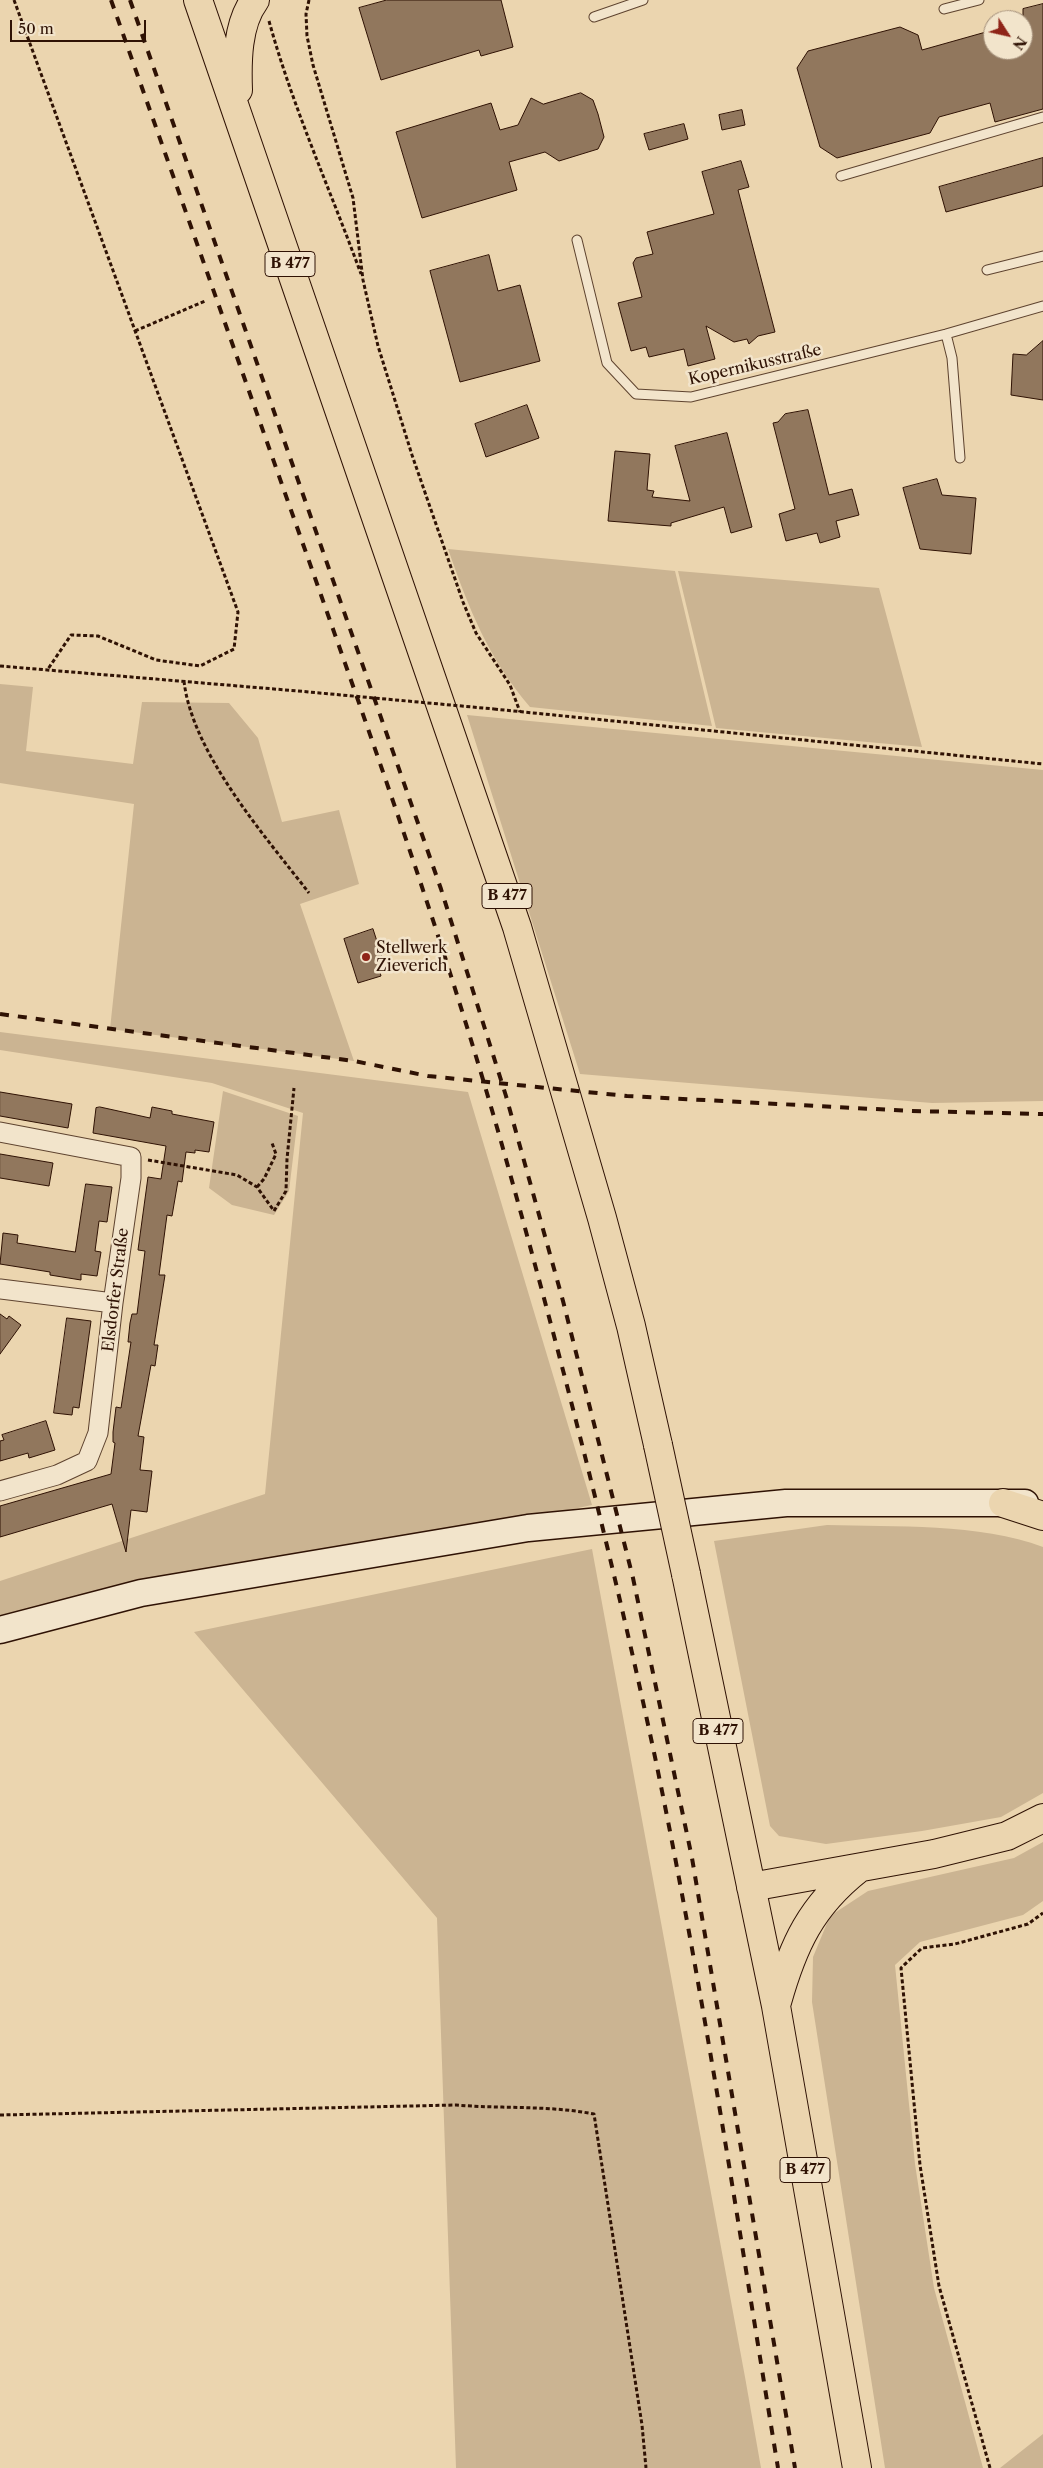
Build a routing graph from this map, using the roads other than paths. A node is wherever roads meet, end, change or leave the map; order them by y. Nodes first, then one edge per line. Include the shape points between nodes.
1 (198, 0) edge
2 (643, 0) edge
3 (979, 0) edge
4 (260, 7) edge
5 (944, 9) dead end
6 (594, 17) dead end
7 (239, 112) junction
8 (1043, 117) edge
9 (841, 176) dead end
10 (577, 240) dead end
11 (1043, 256) edge
12 (987, 270) dead end
13 (1043, 306) edge
14 (946, 334) junction
15 (960, 458) dead end
16 (0, 1132) edge
17 (0, 1289) edge
18 (113, 1303) junction
19 (0, 1491) edge
20 (1003, 1503) junction
21 (1043, 1503) edge
22 (1043, 1516) edge
23 (0, 1630) edge
24 (1043, 1818) edge
25 (859, 1868) junction
26 (751, 1887) junction
27 (776, 2006) junction
28 (857, 2468) edge

1 - 7 main road, B 477
2 - 6 lane
3 - 5 lane
4 - 7 main road via 243,28 237,65
7 - 26 main road, B 477, bridge via 517,927 602,1218 658,1445
8 - 9 lane
10 - 14 lane, Kopernikusstraße via 607,363 636,394 690,397
11 - 12 lane
13 - 14 lane, Kopernikusstraße
14 - 15 lane via 952,358
16 - 18 street, Elsdorfer Straße via 130,1157 131,1178
17 - 18 street
18 - 19 street, Elsdorfer Straße via 98,1433 87,1461 57,1475
20 - 21 street
20 - 22 main road
20 - 23 street via 786,1503 528,1528 141,1593
24 - 25 main road via 1007,1836
25 - 26 main road
25 - 27 main road via 818,1907 786,1968
26 - 27 main road, B 477
27 - 28 main road, B 477

